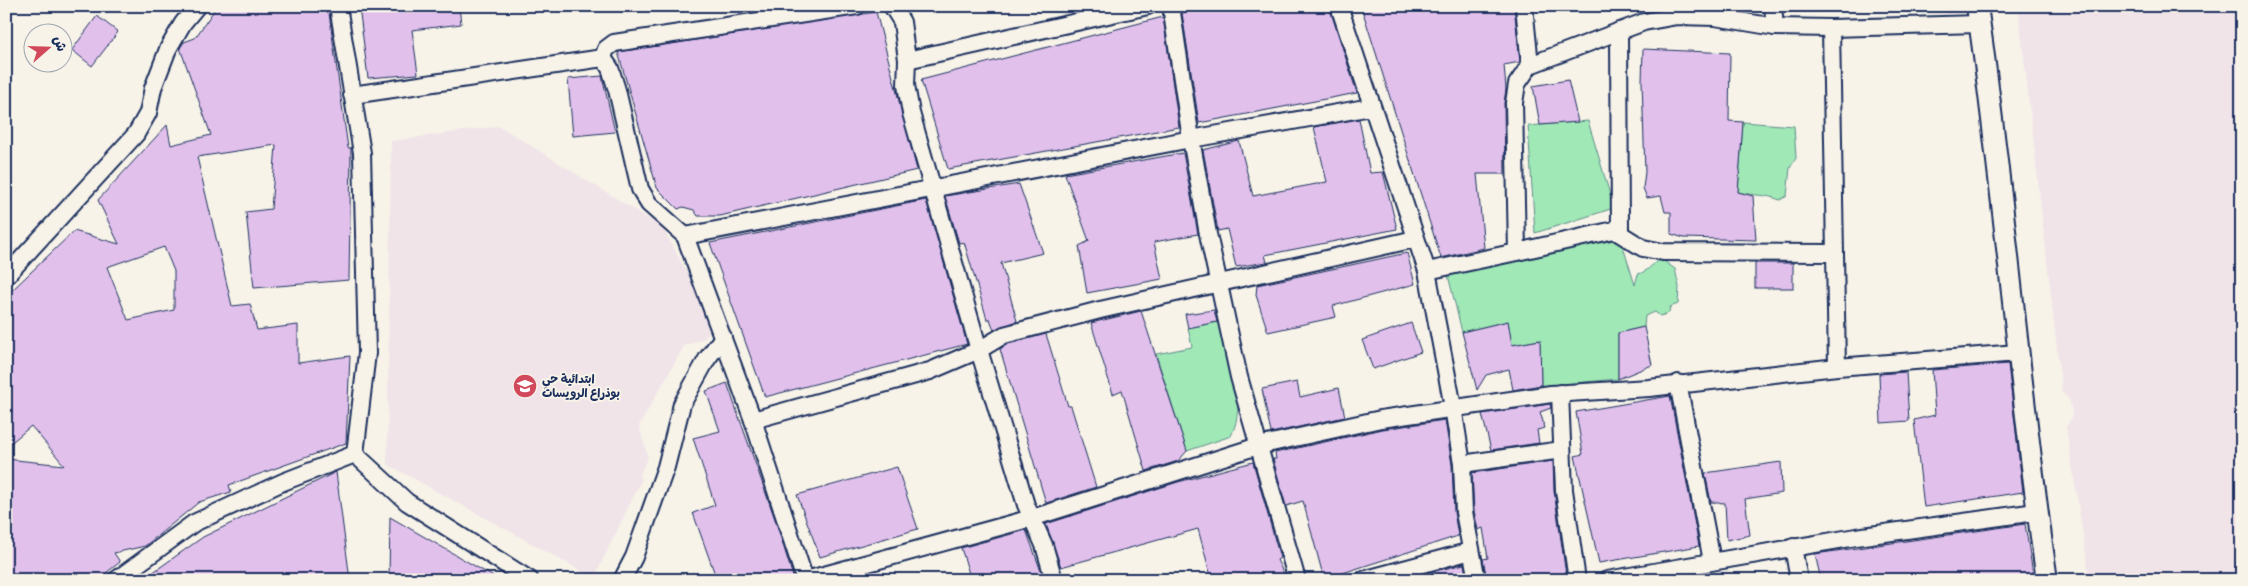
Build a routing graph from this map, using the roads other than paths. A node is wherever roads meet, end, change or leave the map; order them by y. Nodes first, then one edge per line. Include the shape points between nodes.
1 (197, 6) edge
2 (338, 6) edge
3 (857, 6) edge
4 (892, 6) edge
5 (1148, 6) edge
6 (1172, 6) edge
7 (1339, 6) edge
8 (1524, 6) edge
9 (1773, 6) edge
10 (783, 11) edge
11 (1978, 15) edge
12 (1775, 27) junction
13 (1831, 28) junction
14 (1619, 31) junction
15 (603, 58) junction
16 (907, 60) junction
17 (1530, 65) junction
18 (352, 95) junction
19 (1371, 106) junction
20 (1191, 138) junction
21 (932, 189) junction
22 (1620, 232) junction
23 (685, 236) junction
24 (1415, 239) junction
25 (1517, 252) junction
26 (1834, 253) junction
27 (1427, 271) junction
28 (6, 276) edge
29 (1218, 283) junction
30 (723, 337) junction
31 (978, 350) junction
32 (2018, 353) junction
33 (1837, 367) junction
34 (1678, 383) junction
35 (1560, 393) junction
36 (1453, 407) junction
37 (753, 420) junction
38 (1258, 446) junction
39 (1562, 450) junction
40 (355, 454) junction
41 (1462, 464) junction
42 (2036, 512) junction
43 (1032, 518) junction
44 (1793, 547) junction
45 (1471, 551) junction
46 (1712, 561) junction
47 (1670, 574) edge
48 (116, 580) edge
49 (530, 580) edge
50 (622, 580) edge
51 (806, 580) edge
52 (1054, 580) edge
53 (1297, 580) edge
54 (1363, 580) edge
55 (1477, 580) edge
56 (1577, 580) edge
57 (1608, 580) edge
58 (1799, 580) edge
59 (2047, 580) edge

1 - 28 street via 168,49 153,88 148,113 136,134
2 - 18 street
3 - 10 street
4 - 16 street via 902,22
5 - 16 street
6 - 20 street
7 - 19 street
8 - 17 street
9 - 12 street
10 - 15 street via 614,43 606,49
11 - 13 street
11 - 32 street
12 - 13 street
12 - 14 street via 1695,15 1644,22
13 - 26 street
14 - 17 street
14 - 22 street
15 - 18 street
15 - 23 street via 617,90 640,189 649,204
16 - 21 street via 906,89
17 - 25 street via 1517,84 1514,103
18 - 40 street via 362,153 367,354
19 - 20 street
19 - 24 street
20 - 21 street
20 - 29 street
21 - 23 street
21 - 31 street
22 - 25 street via 1609,231
22 - 26 street via 1643,248 1663,252
23 - 30 street
24 - 27 street
24 - 29 street
25 - 27 street
26 - 33 street
27 - 36 street
29 - 31 street via 1004,335
29 - 38 street
30 - 37 street
30 - 50 street via 682,404 666,467 634,557
31 - 37 street via 930,371
31 - 43 street
32 - 33 street
32 - 42 street
33 - 34 street
34 - 35 street via 1649,388
34 - 46 street
35 - 36 street
35 - 39 street
36 - 38 street
36 - 41 street
37 - 51 street
38 - 43 street
38 - 53 street
39 - 41 street
39 - 56 street
40 - 48 street via 283,482 194,523
40 - 49 street via 407,502
41 - 45 street via 1464,512
42 - 44 street
42 - 59 street
43 - 51 street
43 - 52 street
44 - 46 street
44 - 58 street
45 - 54 street
45 - 55 street
46 - 47 street
47 - 57 street

